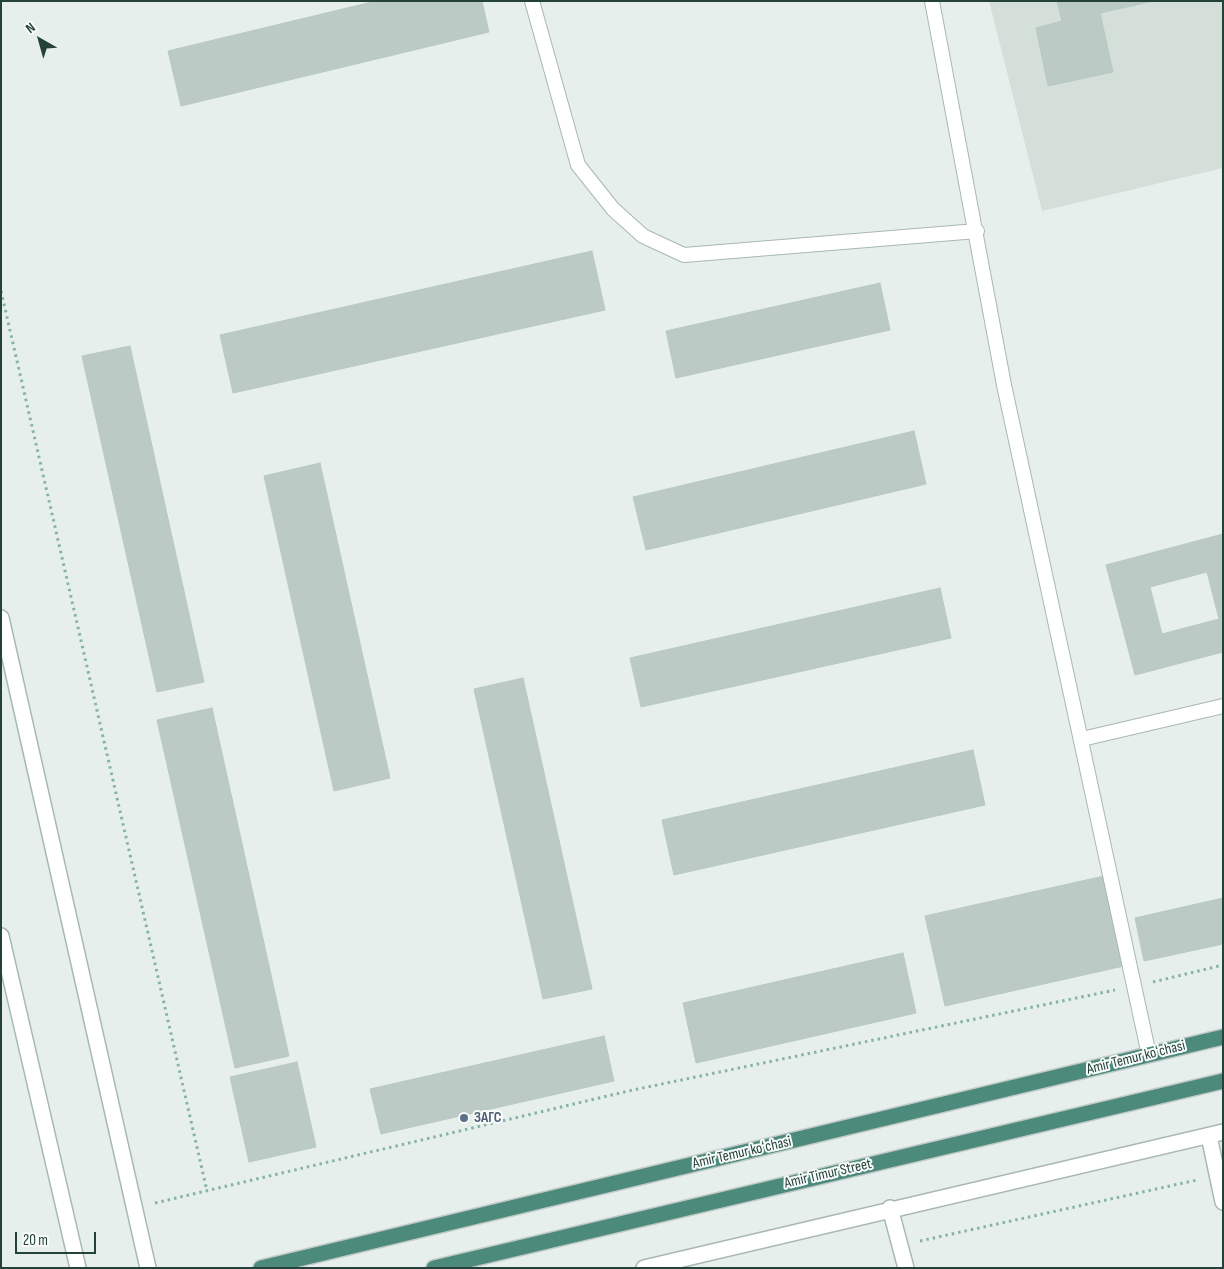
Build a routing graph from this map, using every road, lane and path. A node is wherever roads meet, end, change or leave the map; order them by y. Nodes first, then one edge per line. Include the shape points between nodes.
1 (532, 1) edge
2 (932, 1) edge
3 (977, 231) junction
4 (1, 291) edge
5 (1, 618) edge
6 (1223, 706) edge
7 (1082, 739) junction
8 (1, 936) edge
9 (1223, 965) edge
10 (1134, 986) junction
11 (1223, 1037) edge
12 (1149, 1055) junction
13 (1223, 1081) edge
14 (1216, 1134) edge
15 (1217, 1175) junction
16 (207, 1191) junction
17 (1223, 1202) edge
18 (135, 1208) junction
19 (890, 1208) junction
20 (900, 1245) junction
21 (78, 1268) edge
22 (148, 1268) edge
23 (261, 1268) edge
24 (434, 1268) edge
25 (644, 1268) edge
26 (906, 1268) edge

1 - 3 lane via 578,165 613,209 643,236 684,255
2 - 3 lane
3 - 7 lane via 1004,385
4 - 16 path
5 - 18 street
6 - 7 lane
7 - 10 lane
8 - 21 street
9 - 10 path
10 - 12 lane
10 - 16 path via 633,1090
11 - 12 highway, Amir Temur koʻchasi
12 - 23 highway, Amir Temur koʻchasi
13 - 24 highway, Amir Timur Street
14 - 15 street
14 - 19 street
15 - 17 street
15 - 20 path
16 - 18 path
18 - 22 street
19 - 20 street
19 - 25 street
20 - 26 street

